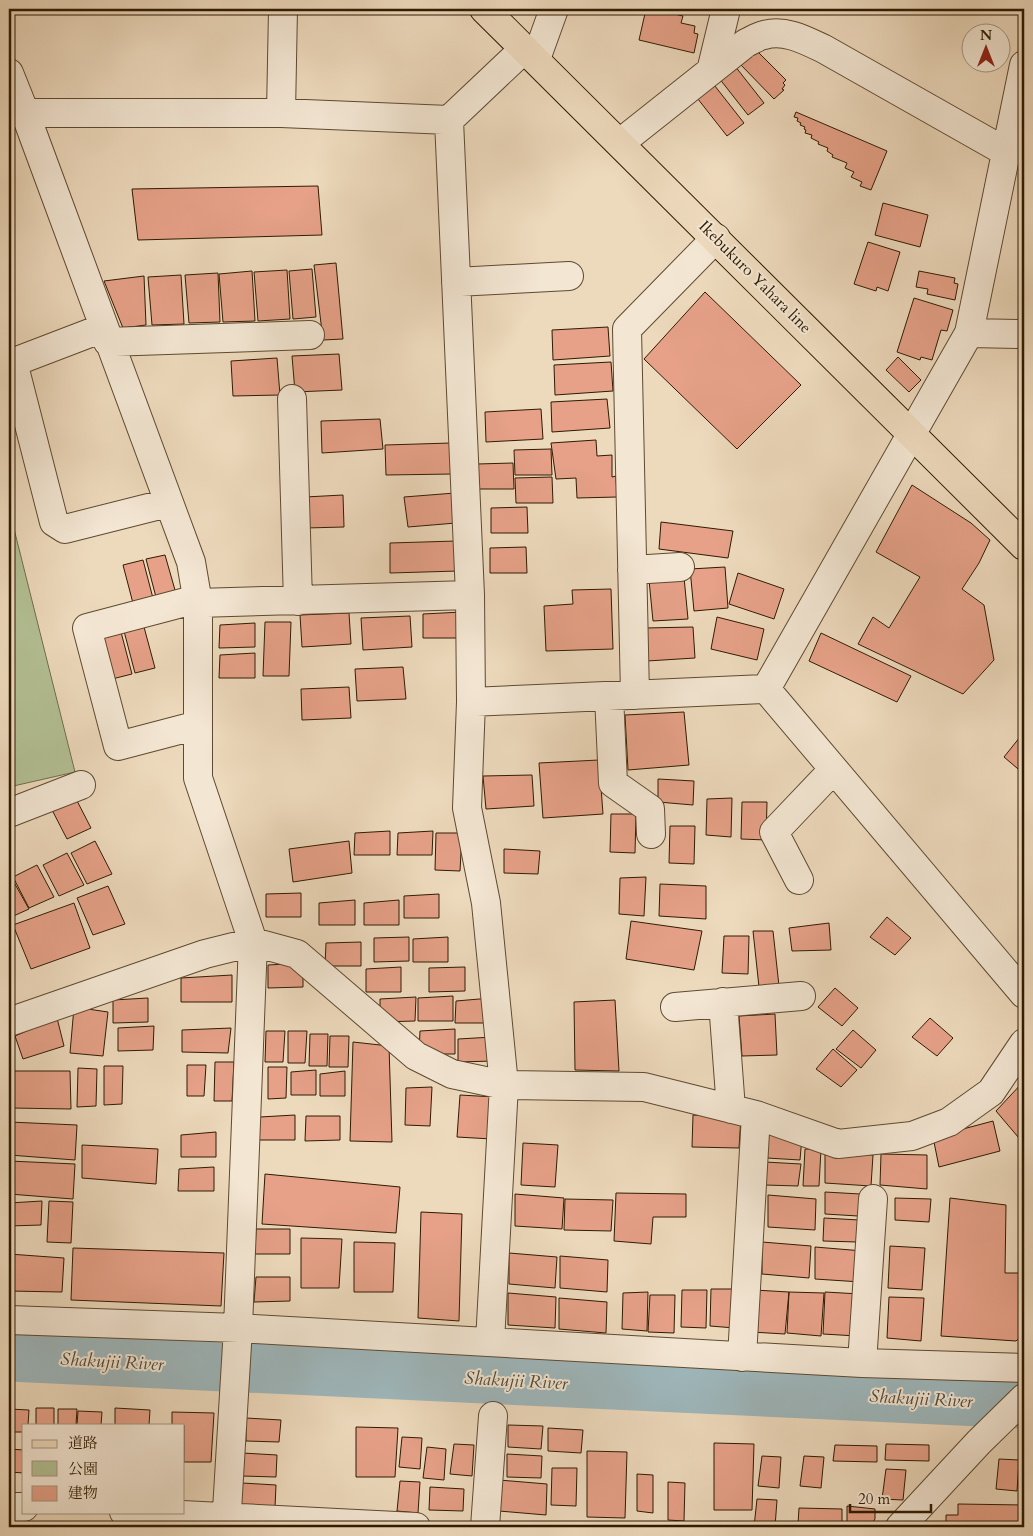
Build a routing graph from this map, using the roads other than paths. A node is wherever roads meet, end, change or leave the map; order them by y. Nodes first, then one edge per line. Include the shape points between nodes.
1 (283, 9) edge
2 (484, 9) edge
3 (554, 9) edge
4 (726, 9) edge
5 (530, 54) junction
6 (1024, 65) edge
7 (711, 71) junction
8 (9, 73) edge
9 (25, 113) junction
10 (281, 114) junction
11 (449, 120) junction
12 (620, 144) junction
13 (1006, 152) junction
14 (716, 238) junction
15 (569, 276) dead end
16 (456, 282) junction
17 (969, 333) junction
18 (1024, 334) edge
19 (106, 335) junction
20 (310, 335) dead end
21 (11, 363) edge
22 (292, 399) dead end
23 (911, 433) junction
24 (168, 503) junction
25 (1024, 546) edge
26 (680, 567) dead end
27 (632, 570) junction
28 (470, 595) junction
29 (198, 601) junction
30 (298, 601) junction
31 (766, 689) junction
32 (622, 696) junction
33 (471, 702) junction
34 (198, 725) junction
35 (833, 770) junction
36 (81, 785) dead end
37 (9, 813) edge
38 (651, 834) dead end
39 (799, 880) dead end
40 (253, 942) junction
41 (1024, 994) edge
42 (800, 996) dead end
43 (723, 1002) junction
44 (675, 1007) dead end
45 (9, 1022) edge
46 (1024, 1043) edge
47 (504, 1085) junction
48 (743, 1112) junction
49 (874, 1200) dead end
50 (9, 1320) edge
51 (237, 1337) junction
52 (490, 1342) junction
53 (742, 1357) junction
54 (862, 1363) junction
55 (1024, 1368) edge
56 (1024, 1398) edge
57 (493, 1416) dead end
58 (9, 1507) edge
59 (22, 1507) edge
60 (145, 1514) edge
61 (227, 1522) edge
62 (416, 1527) edge
63 (486, 1527) edge
64 (900, 1527) edge

1 - 10 street
2 - 5 main road, Ikebukuro Yahara line
3 - 5 street
4 - 7 street
5 - 11 street
5 - 12 main road, Ikebukuro Yahara line
6 - 13 street
7 - 12 street
7 - 13 street via 746,43 764,35 800,37
8 - 9 street
9 - 10 street
9 - 19 street
10 - 11 street
11 - 16 street
12 - 14 main road, Ikebukuro Yahara line
13 - 17 street
14 - 23 main road, Ikebukuro Yahara line
14 - 27 street via 627,329
15 - 16 street
16 - 28 street
17 - 18 street
17 - 23 street
19 - 20 street
19 - 21 street
19 - 24 street
21 - 24 street via 54,522 65,529
22 - 30 street
23 - 25 main road, Ikebukuro Yahara line
23 - 31 street
24 - 29 street via 191,562
26 - 27 street
27 - 32 street
28 - 30 street
28 - 33 street
29 - 30 street
29 - 34 street
29 - 34 street via 87,628 118,746
31 - 32 street
31 - 35 street
32 - 33 street
32 - 38 street via 612,783 650,809
33 - 47 street via 467,808 486,904
34 - 40 street via 198,778
35 - 39 street via 774,832
35 - 41 street
36 - 37 street
40 - 45 street via 205,954
40 - 47 street via 297,954 416,1056 452,1074
40 - 51 street
42 - 43 street
43 - 44 street
43 - 48 street
46 - 48 street via 991,1092 949,1122 912,1136 838,1144
47 - 48 street via 644,1087
47 - 52 street
48 - 53 street
49 - 54 street
50 - 51 street
51 - 52 street
51 - 61 street
52 - 53 street
53 - 54 street
54 - 55 street
56 - 64 street
57 - 63 street
58 - 59 street
60 - 61 street
61 - 62 street

